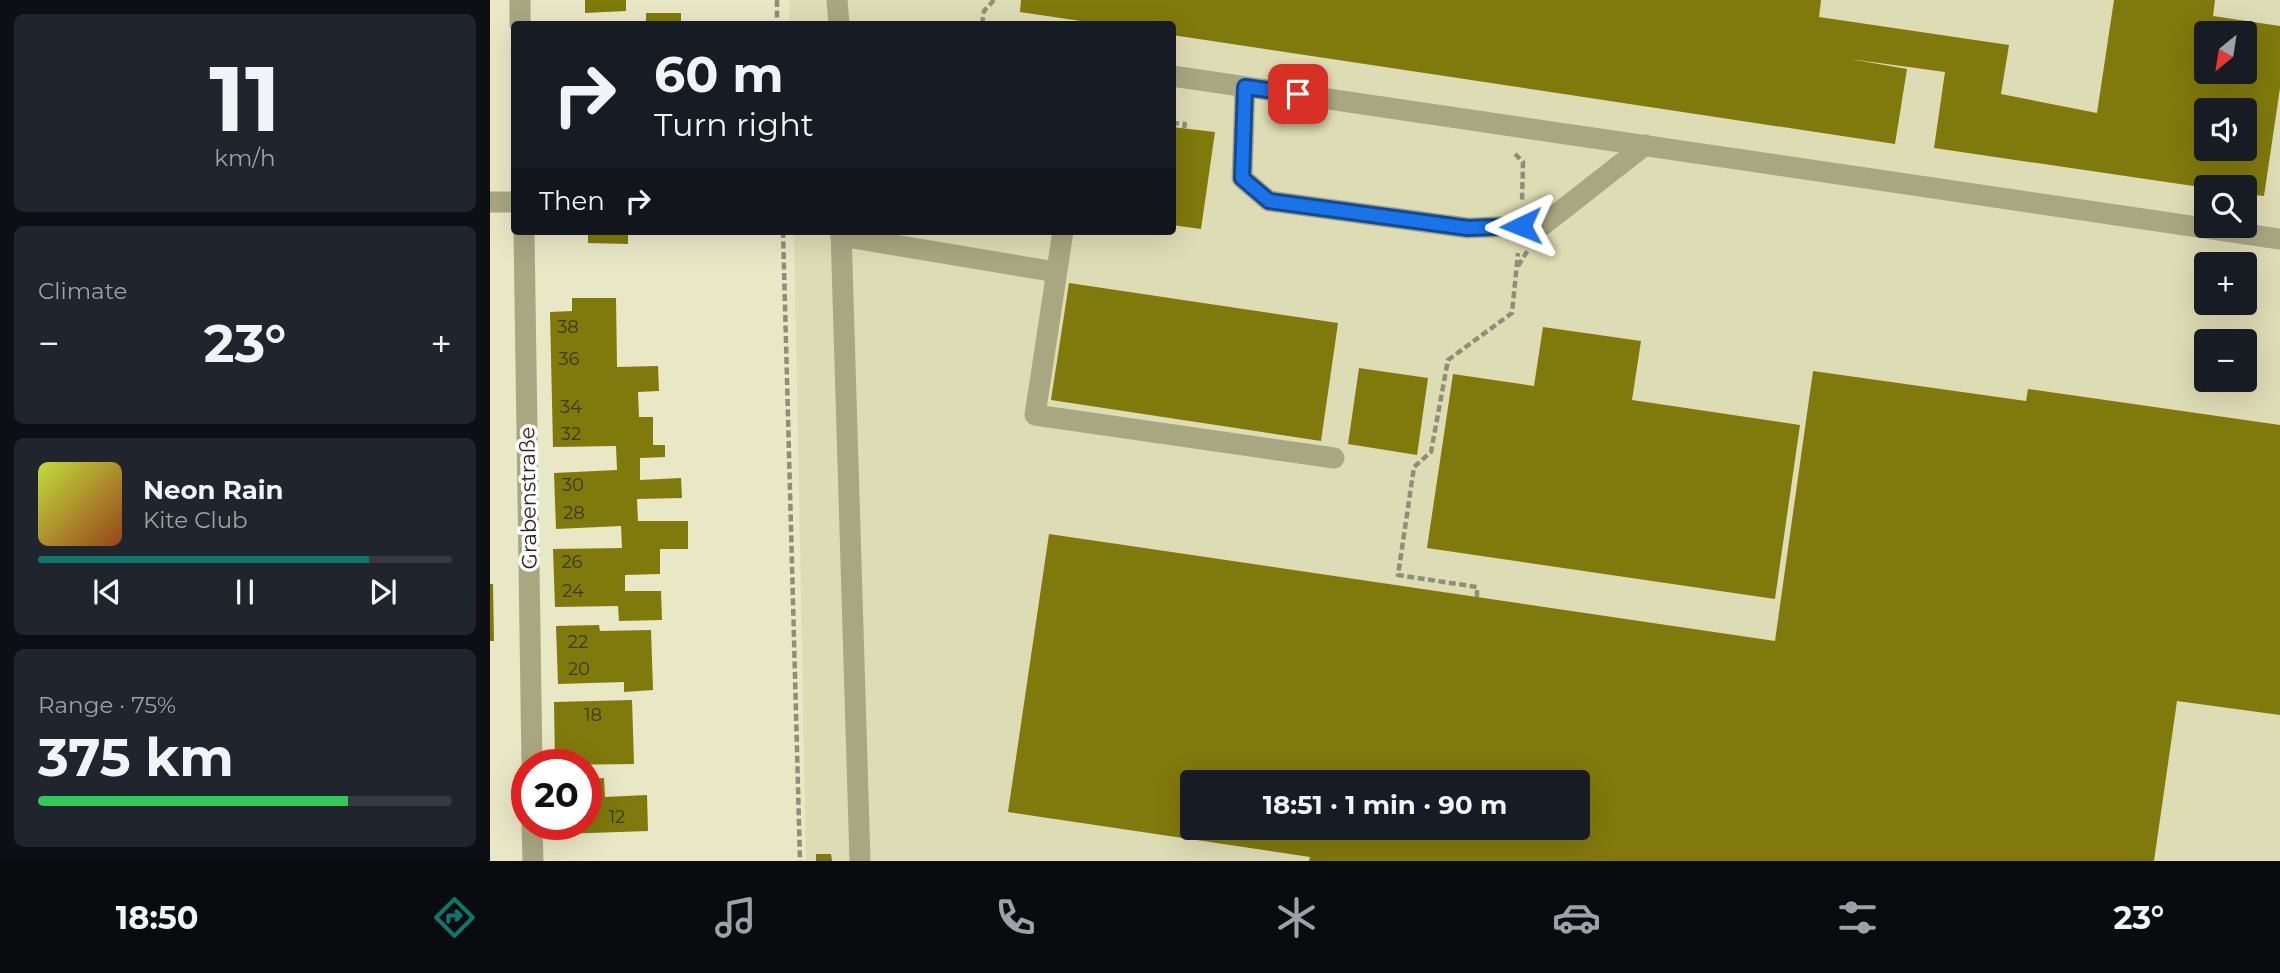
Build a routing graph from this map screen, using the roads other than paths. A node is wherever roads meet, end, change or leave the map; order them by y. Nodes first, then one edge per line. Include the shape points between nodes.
1 (520, 0) edge
2 (837, 0) edge
3 (520, 21) edge
4 (839, 21) edge
5 (1176, 77) edge
6 (1245, 87) junction
7 (1645, 145) junction
8 (490, 202) edge
9 (511, 202) edge
10 (524, 235) edge
11 (841, 235) edge
12 (847, 235) edge
13 (1062, 235) edge
14 (2280, 239) edge
15 (1056, 272) junction
16 (1334, 458) dead end
17 (532, 749) edge
18 (533, 840) edge
19 (533, 861) edge
20 (860, 861) edge

1 - 3 street
2 - 4 street
5 - 6 street
6 - 7 street
6 - 7 street via 1242,178 1269,201 1468,228 1543,225
7 - 14 street
8 - 9 street
10 - 17 street, Grabenstraße
11 - 20 street
12 - 15 street
13 - 15 street
15 - 16 street via 1035,415
18 - 19 street

